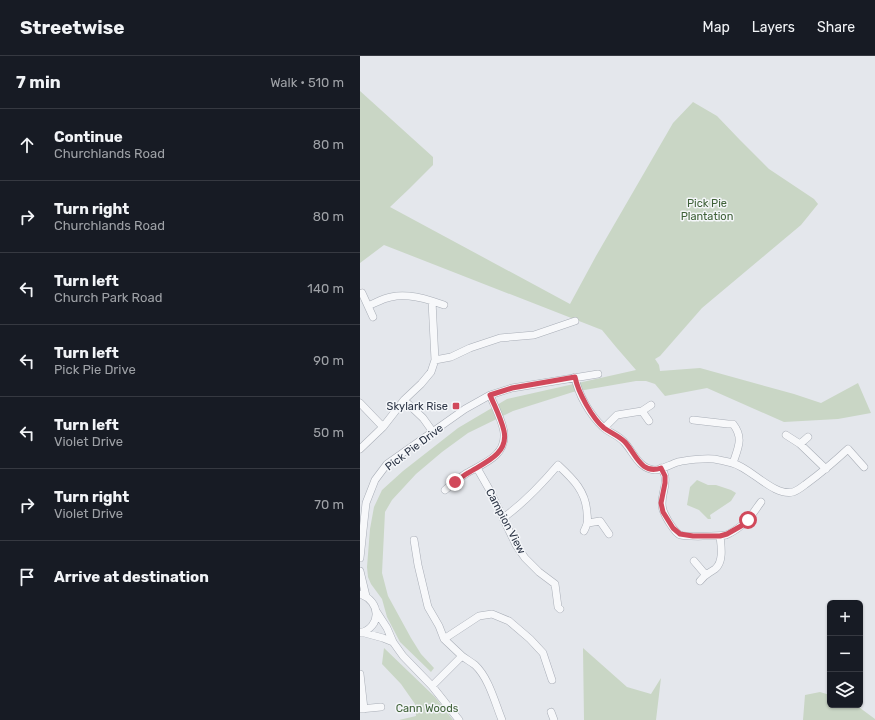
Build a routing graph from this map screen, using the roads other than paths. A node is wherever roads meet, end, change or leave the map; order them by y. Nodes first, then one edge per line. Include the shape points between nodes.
1 (362, 293) dead end
2 (432, 301) junction
3 (444, 305) dead end
4 (368, 306) junction
5 (373, 317) dead end
6 (575, 321) dead end
7 (435, 360) junction
8 (598, 374) dead end
9 (575, 377) junction
10 (490, 395) junction
11 (404, 400) junction
12 (360, 403) edge
13 (651, 405) dead end
14 (642, 411) junction
15 (693, 420) dead end
16 (649, 421) dead end
17 (383, 427) junction
18 (604, 428) junction
19 (432, 432) junction
20 (786, 435) dead end
21 (808, 436) dead end
22 (800, 444) junction
23 (360, 449) edge
24 (733, 463) junction
25 (477, 468) junction
26 (661, 468) junction
27 (864, 468) dead end
28 (826, 469) junction
29 (445, 490) dead end
30 (761, 502) dead end
31 (363, 503) edge
32 (503, 518) junction
33 (588, 523) junction
34 (584, 531) dead end
35 (609, 534) dead end
36 (720, 536) junction
37 (414, 540) dead end
38 (360, 558) edge
39 (694, 561) dead end
40 (360, 571) edge
41 (363, 595) edge
42 (560, 609) dead end
43 (376, 611) junction
44 (361, 632) edge
45 (444, 639) junction
46 (392, 642) junction
47 (462, 656) junction
48 (360, 674) edge
49 (552, 680) dead end
50 (432, 686) junction
51 (381, 707) dead end
52 (362, 709) edge
53 (551, 712) dead end
54 (459, 720) edge
55 (502, 720) edge
56 (554, 720) edge

1 - 4 street
2 - 3 street
2 - 4 street via 405,295 391,297
2 - 7 street
4 - 5 street
6 - 7 street via 534,335 500,338 451,357
7 - 11 street via 431,372
8 - 9 street, Pick Pie Drive
9 - 10 street, Pick Pie Drive via 512,388
9 - 18 street via 581,396
10 - 19 street, Pick Pie Drive
10 - 25 street via 504,432 503,443 497,454
11 - 17 street
11 - 19 street via 423,418
12 - 17 street
13 - 14 street
14 - 16 street
14 - 18 street via 617,415
15 - 24 street via 733,424 738,430 739,445
17 - 23 street
18 - 26 street via 618,436 625,443 631,458 644,468
19 - 31 street, Pick Pie Drive via 387,464
20 - 22 street
21 - 22 street
22 - 28 street
24 - 26 street via 714,459 686,460
24 - 28 street via 778,491 788,493 794,492
25 - 29 street
25 - 32 street, Campion View
26 - 36 street via 665,476 661,503 663,512 673,528 680,534
27 - 28 street via 848,449
30 - 36 street via 748,520
31 - 38 street, Pick Pie Drive
32 - 33 street via 533,493 558,465 581,491 587,504
32 - 42 street, Campion View via 525,558 555,584
33 - 34 street
33 - 35 street via 600,521
36 - 39 street via 720,562 716,568 702,578
37 - 45 street via 428,607
40 - 41 street
41 - 43 street via 371,600
43 - 44 street via 371,627
43 - 46 street
44 - 46 street
45 - 47 street
45 - 49 street via 479,616 492,614 509,621 543,653
46 - 50 street
47 - 50 street
47 - 55 street via 482,674
48 - 52 street
50 - 54 street
51 - 52 street
53 - 56 street

